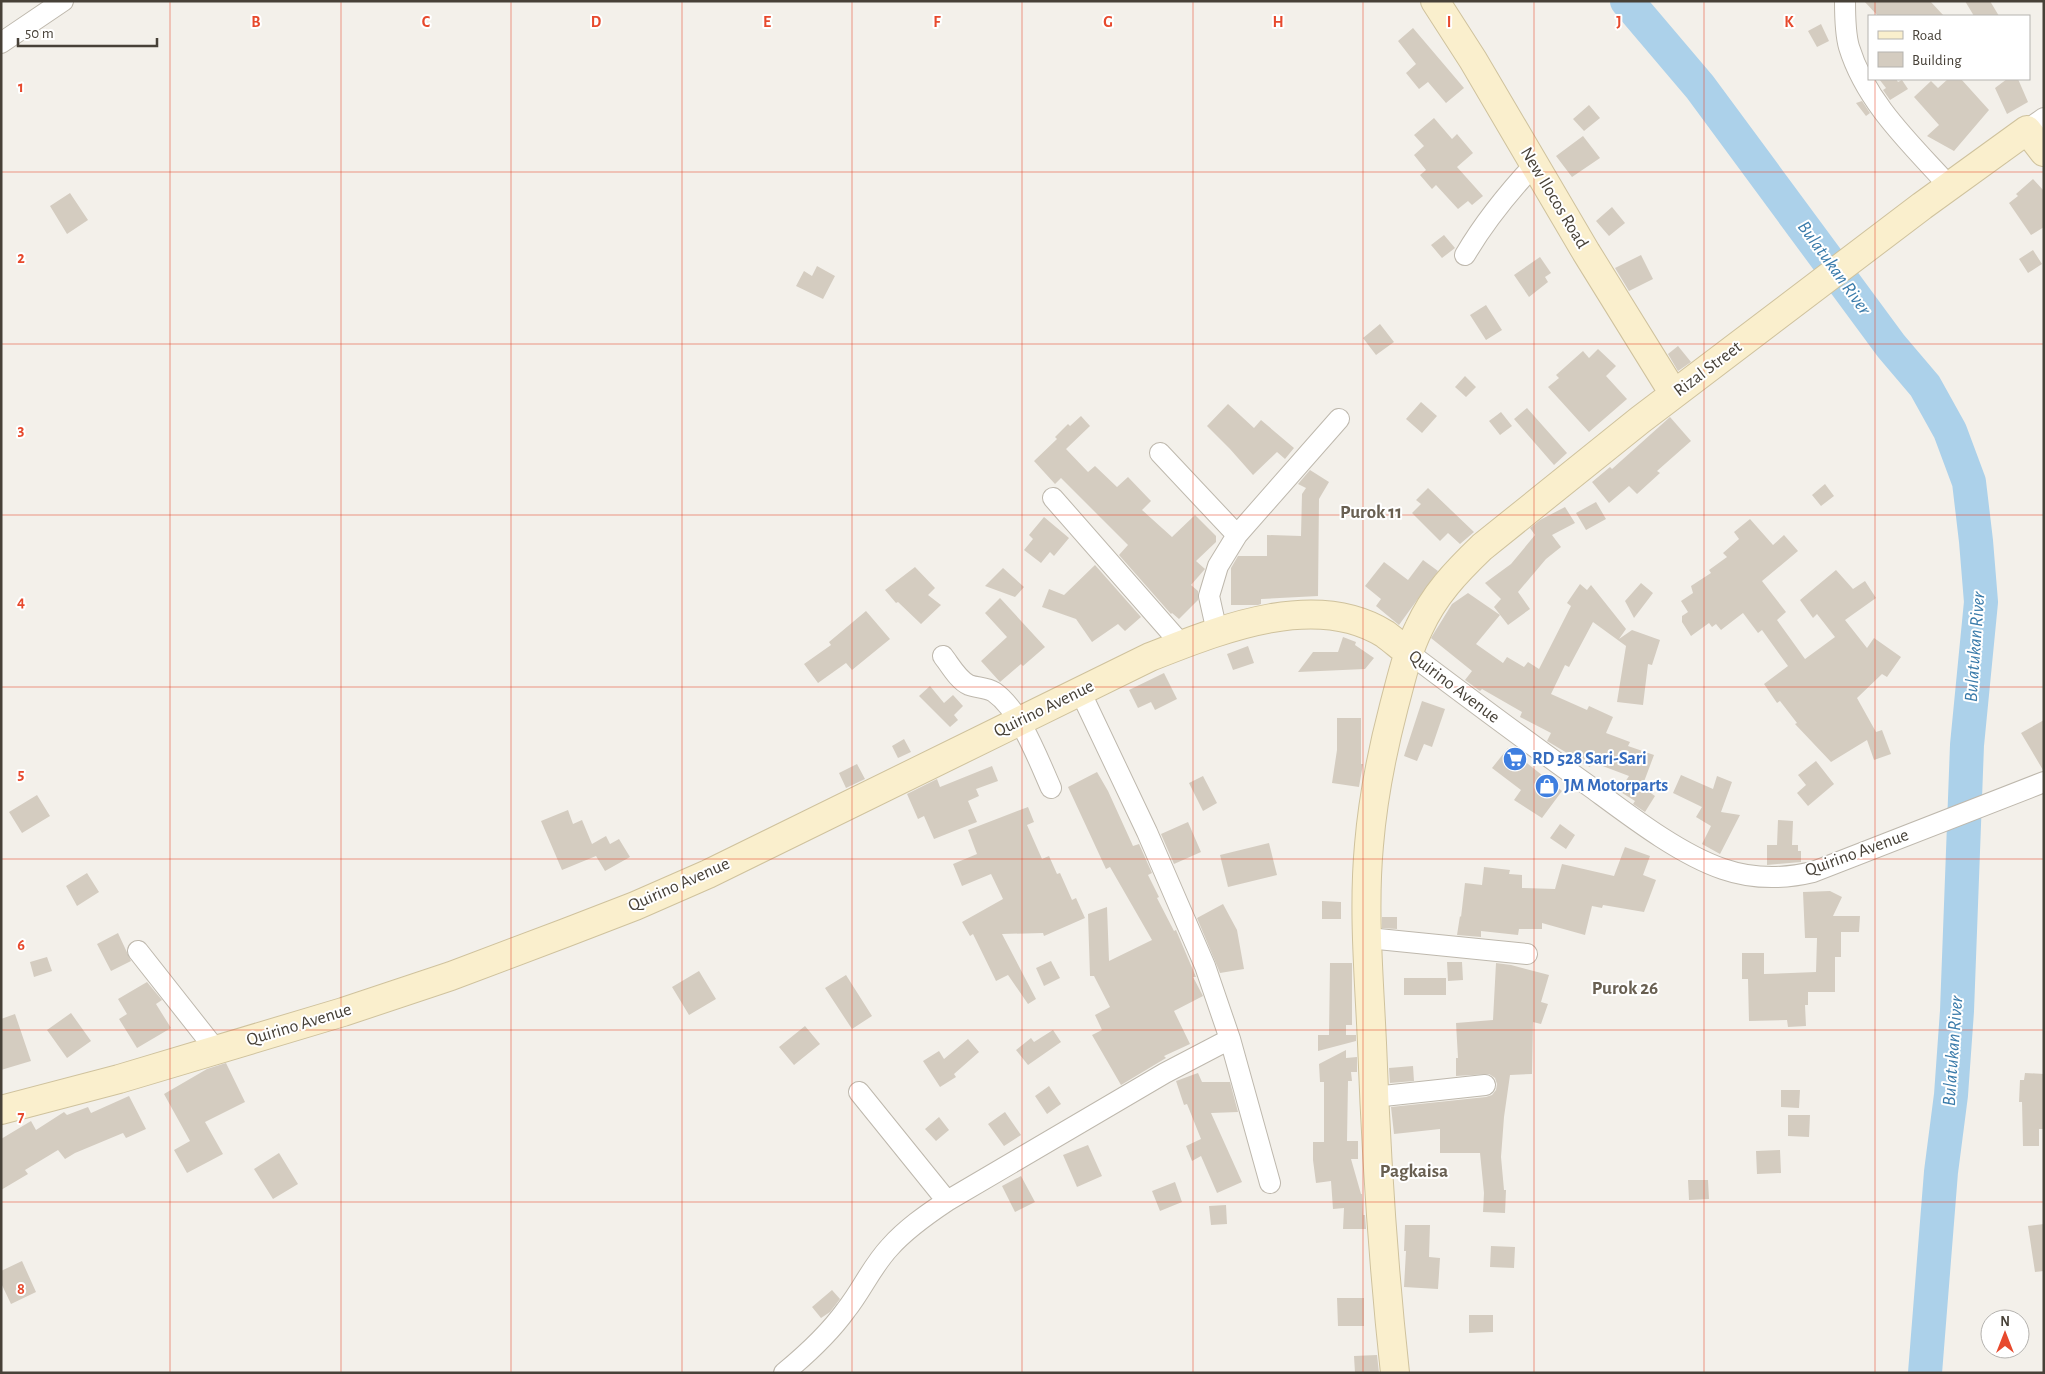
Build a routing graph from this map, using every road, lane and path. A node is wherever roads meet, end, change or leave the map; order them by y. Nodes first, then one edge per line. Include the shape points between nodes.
1 (63, 1) edge
2 (1435, 1) edge
3 (1845, 1) edge
4 (1, 43) edge
5 (2035, 124) edge
6 (2044, 152) edge
7 (1534, 165) junction
8 (1949, 186) junction
9 (1465, 256) dead end
10 (1674, 394) junction
11 (1339, 419) dead end
12 (1160, 453) dead end
13 (1053, 498) dead end
14 (1237, 535) junction
15 (1217, 632) junction
16 (1182, 644) junction
17 (1409, 653) junction
18 (943, 656) dead end
19 (1080, 691) junction
20 (1020, 721) junction
21 (2044, 782) edge
22 (1051, 788) dead end
23 (1368, 938) junction
24 (138, 950) dead end
25 (1527, 954) dead end
26 (1230, 1039) junction
27 (216, 1050) junction
28 (1485, 1085) dead end
29 (859, 1092) dead end
30 (1374, 1097) junction
31 (3, 1108) edge
32 (1270, 1183) dead end
33 (947, 1201) junction
34 (784, 1373) edge
35 (1395, 1373) edge

1 - 4 street
2 - 7 main road, New Ilocos Road
3 - 8 street via 1849,47 1872,95
5 - 6 main road
5 - 8 main road, Rizal Street
7 - 9 street via 1486,220
7 - 10 main road, New Ilocos Road
8 - 10 main road, Rizal Street
10 - 17 main road, Rizal Street via 1520,515 1453,575 1418,628
11 - 14 street
12 - 14 street
13 - 16 street
14 - 15 street via 1218,566 1209,596
15 - 16 main road, Quirino Avenue
15 - 17 main road, Quirino Avenue via 1290,615 1329,615 1355,621 1384,634
16 - 19 main road, Quirino Avenue
17 - 21 street, Quirino Avenue via 1625,812 1696,857 1746,875 1792,876 1813,872
17 - 23 main road, Rizal Street via 1383,748 1374,799 1369,847
18 - 20 street via 962,680 995,693
19 - 20 main road, Quirino Avenue
19 - 26 street via 1206,966
20 - 22 street
20 - 27 main road, Quirino Avenue via 708,874 635,906 451,976
23 - 25 street
23 - 30 main road, Rizal Street
24 - 27 street
26 - 32 street
26 - 33 street via 1165,1072
27 - 31 main road, Quirino Avenue
28 - 30 street
29 - 33 street
30 - 35 main road, Rizal Street
33 - 34 street via 890,1247 847,1310 818,1345

